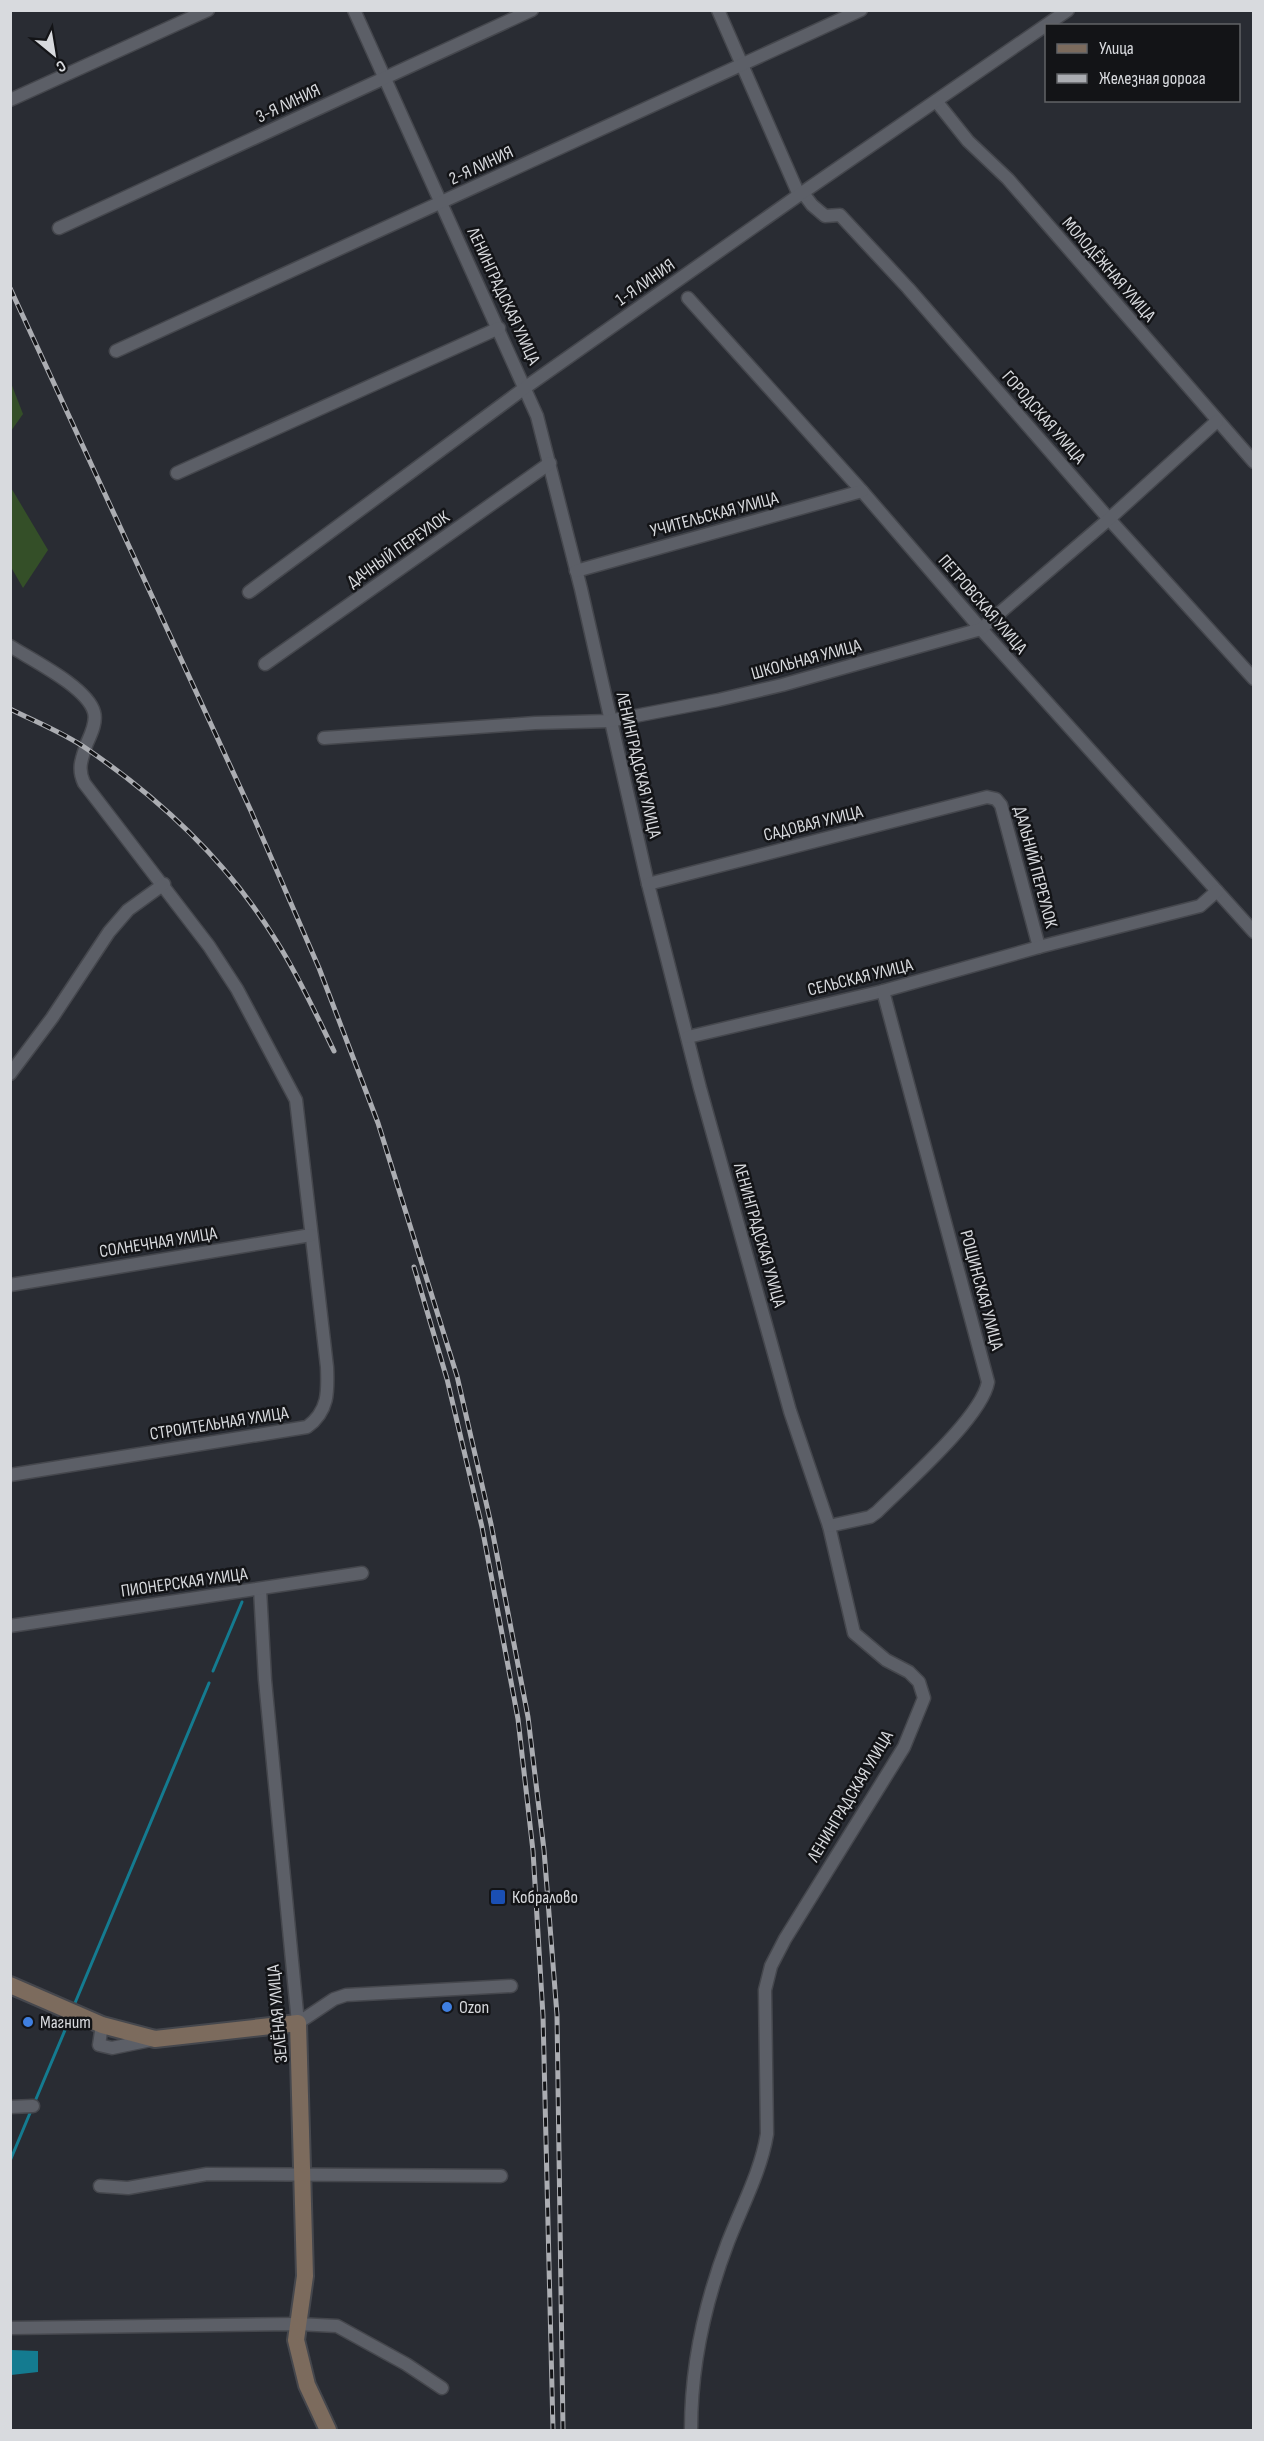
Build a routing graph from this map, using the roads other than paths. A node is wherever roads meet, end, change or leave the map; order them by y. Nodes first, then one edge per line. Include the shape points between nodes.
1 (208, 10) edge
2 (354, 10) edge
3 (532, 10) edge
4 (718, 10) edge
5 (861, 10) edge
6 (1068, 10) edge
7 (1048, 24) edge
8 (1045, 26) edge
9 (741, 65) junction
10 (384, 78) junction
11 (10, 100) edge
12 (936, 101) junction
13 (801, 194) junction
14 (441, 202) junction
15 (59, 228) dead end
16 (688, 298) dead end
17 (499, 328) junction
18 (116, 351) dead end
19 (526, 387) junction
20 (1217, 420) junction
21 (1254, 462) edge
22 (550, 463) junction
23 (177, 473) dead end
24 (862, 491) junction
25 (1109, 519) junction
26 (576, 571) junction
27 (249, 592) dead end
28 (981, 629) junction
29 (10, 646) edge
30 (265, 664) dead end
31 (1254, 679) edge
32 (609, 721) junction
33 (324, 738) dead end
34 (992, 798) joint
35 (164, 884) junction
36 (648, 884) junction
37 (1217, 891) junction
38 (1254, 932) edge
39 (1039, 947) junction
40 (883, 991) junction
41 (688, 1037) junction
42 (10, 1074) edge
43 (310, 1235) junction
44 (10, 1285) edge
45 (10, 1475) edge
46 (829, 1526) junction
47 (362, 1573) dead end
48 (260, 1589) junction
49 (10, 1626) edge
50 (10, 1985) edge
51 (511, 1986) dead end
52 (298, 2023) junction
53 (102, 2025) junction
54 (155, 2039) junction
55 (33, 2106) dead end
56 (10, 2107) edge
57 (303, 2174) junction
58 (501, 2176) dead end
59 (100, 2186) dead end
60 (297, 2324) junction
61 (10, 2328) edge
62 (442, 2388) dead end
63 (328, 2430) edge
64 (691, 2430) edge

1 - 11 street
2 - 10 street, ЛЕНИНГРАДСКАЯ УЛИЦА
3 - 10 street, 3-Я ЛИНИЯ
4 - 9 street
5 - 9 street, 2-Я ЛИНИЯ
6 - 7 street, 1-Я ЛИНИЯ
8 - 12 street, 1-Я ЛИНИЯ
9 - 13 street
9 - 14 street, 2-Я ЛИНИЯ
10 - 14 street, ЛЕНИНГРАДСКАЯ УЛИЦА
10 - 15 street, 3-Я ЛИНИЯ
12 - 13 street, 1-Я ЛИНИЯ
12 - 20 street, МОЛОДЁЖНАЯ УЛИЦА
13 - 19 street, 1-Я ЛИНИЯ
13 - 25 street, ГОРОДСКАЯ УЛИЦА via 825,216 840,215
14 - 17 street, ЛЕНИНГРАДСКАЯ УЛИЦА
14 - 18 street, 2-Я ЛИНИЯ
16 - 24 street, ПЕТРОВСКАЯ УЛИЦА
17 - 19 street, ЛЕНИНГРАДСКАЯ УЛИЦА
17 - 23 street
19 - 22 street, ЛЕНИНГРАДСКАЯ УЛИЦА
19 - 27 street, 1-Я ЛИНИЯ
20 - 21 street, МОЛОДЁЖНАЯ УЛИЦА
20 - 25 street, ШКОЛЬНАЯ УЛИЦА
22 - 26 street, ЛЕНИНГРАДСКАЯ УЛИЦА
22 - 30 street, ДАЧНЫЙ ПЕРЕУЛОК
24 - 26 street, УЧИТЕЛЬСКАЯ УЛИЦА
24 - 28 street, ПЕТРОВСКАЯ УЛИЦА
25 - 28 street, ШКОЛЬНАЯ УЛИЦА
25 - 31 street, ГОРОДСКАЯ УЛИЦА
26 - 32 street, ЛЕНИНГРАДСКАЯ УЛИЦА
28 - 32 street, ШКОЛЬНАЯ УЛИЦА via 782,685
28 - 37 street, ПЕТРОВСКАЯ УЛИЦА
29 - 35 street, СТРОИТЕЛЬНАЯ УЛИЦА via 89,701 95,714 80,774 99,804
32 - 33 street, ШКОЛЬНАЯ УЛИЦА
32 - 36 street, ЛЕНИНГРАДСКАЯ УЛИЦА
34 - 36 street, САДОВАЯ УЛИЦА
34 - 39 street, ДАЛЬНИЙ ПЕРЕУЛОК via 1001,805
35 - 42 street via 128,910 109,932
35 - 43 street, СТРОИТЕЛЬНАЯ УЛИЦА via 237,989 296,1100
36 - 41 street, ЛЕНИНГРАДСКАЯ УЛИЦА
37 - 38 street, ПЕТРОВСКАЯ УЛИЦА
37 - 39 street, СЕЛЬСКАЯ УЛИЦА via 1200,906
39 - 40 street, СЕЛЬСКАЯ УЛИЦА
40 - 41 street, СЕЛЬСКАЯ УЛИЦА
40 - 46 street, РОЩИНСКАЯ УЛИЦА via 988,1382 974,1413 877,1512
41 - 46 street, ЛЕНИНГРАДСКАЯ УЛИЦА via 790,1411
43 - 44 street, СОЛНЕЧНАЯ УЛИЦА
43 - 45 street, СТРОИТЕЛЬНАЯ УЛИЦА via 328,1390 325,1408 307,1427
46 - 64 street, ЛЕНИНГРАДСКАЯ УЛИЦА via 854,1633 886,1660 909,1672 919,1682 924,1698 903,1747 771,1966 765,1990 766,2144 707,2306 691,2396
47 - 48 street, ПИОНЕРСКАЯ УЛИЦА
48 - 49 street, ПИОНЕРСКАЯ УЛИЦА
48 - 52 street, ЗЕЛЁНАЯ УЛИЦА
50 - 53 street
51 - 52 street via 346,1995
52 - 54 street
52 - 57 street, ЗЕЛЁНАЯ УЛИЦА
53 - 54 street
53 - 54 street via 99,2045 112,2048
55 - 56 street
57 - 58 street
57 - 59 street via 207,2174 128,2188
57 - 60 street, ЗЕЛЁНАЯ УЛИЦА via 305,2276
60 - 61 street
60 - 62 street via 337,2326
60 - 63 street, ЗЕЛЁНАЯ УЛИЦА via 299,2357

